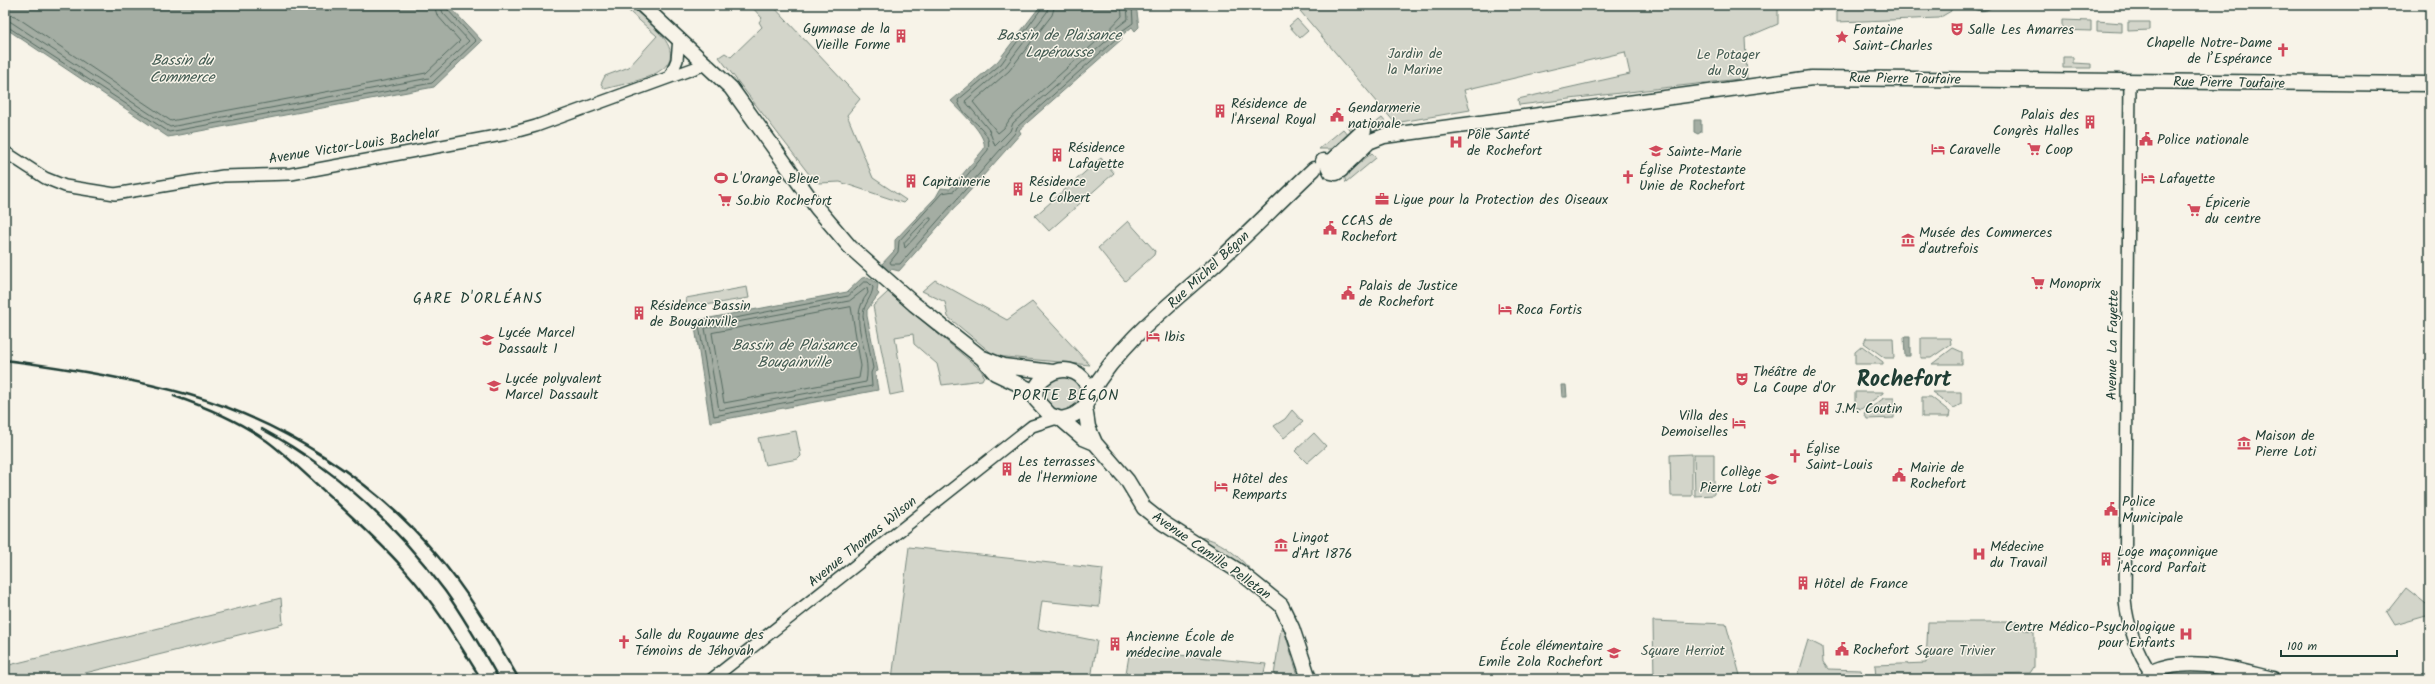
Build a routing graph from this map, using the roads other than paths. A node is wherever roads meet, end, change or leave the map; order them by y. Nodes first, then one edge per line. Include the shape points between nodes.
1 (642, 5) edge
2 (679, 38) junction
3 (706, 64) junction
4 (670, 77) junction
5 (2130, 81) junction
6 (2430, 84) edge
7 (1372, 136) joint
8 (5, 152) edge
9 (982, 358) junction
10 (1104, 369) junction
11 (1053, 372) junction
12 (1080, 375) junction
13 (1037, 398) junction
14 (1088, 400) junction
15 (1059, 419) junction
16 (1032, 426) junction
17 (1095, 443) junction
18 (2150, 675) edge
19 (712, 679) edge
20 (1308, 679) edge
21 (2273, 679) edge

1 - 2 main road
2 - 3 main road
2 - 4 street via 677,60
3 - 4 street, Avenue Victor-Louis Bachelar
3 - 9 main road via 730,88 752,116 833,229 869,265
4 - 8 street, Avenue Victor-Louis Bachelar via 536,126 507,134 291,174 223,176 129,193 98,193 65,186 45,178
5 - 6 main road, Rue Pierre Toufaire
5 - 7 main road, Rue Pierre Toufaire via 1812,78
5 - 18 street, Avenue La Fayette via 2126,609
7 - 10 main road, Rue Michel Bégon via 1327,167 1130,341
9 - 11 main road via 1003,366
9 - 13 main road via 995,374
10 - 12 main road
10 - 14 main road, Rue Michel Bégon
11 - 12 main road via 1070,370
11 - 13 main road via 1040,382
12 - 14 main road via 1085,380
13 - 15 main road
13 - 16 street via 1038,413
14 - 15 main road via 1074,416
14 - 17 main road, Avenue Camille Pelletan via 1088,427
15 - 16 street, Avenue Thomas Wilson
15 - 17 main road, Avenue Camille Pelletan via 1083,438
16 - 19 street, Avenue Thomas Wilson
17 - 20 main road, Avenue Camille Pelletan via 1127,480 1144,508 1240,572 1281,605 1292,628
18 - 21 main road via 2167,666 2204,664

